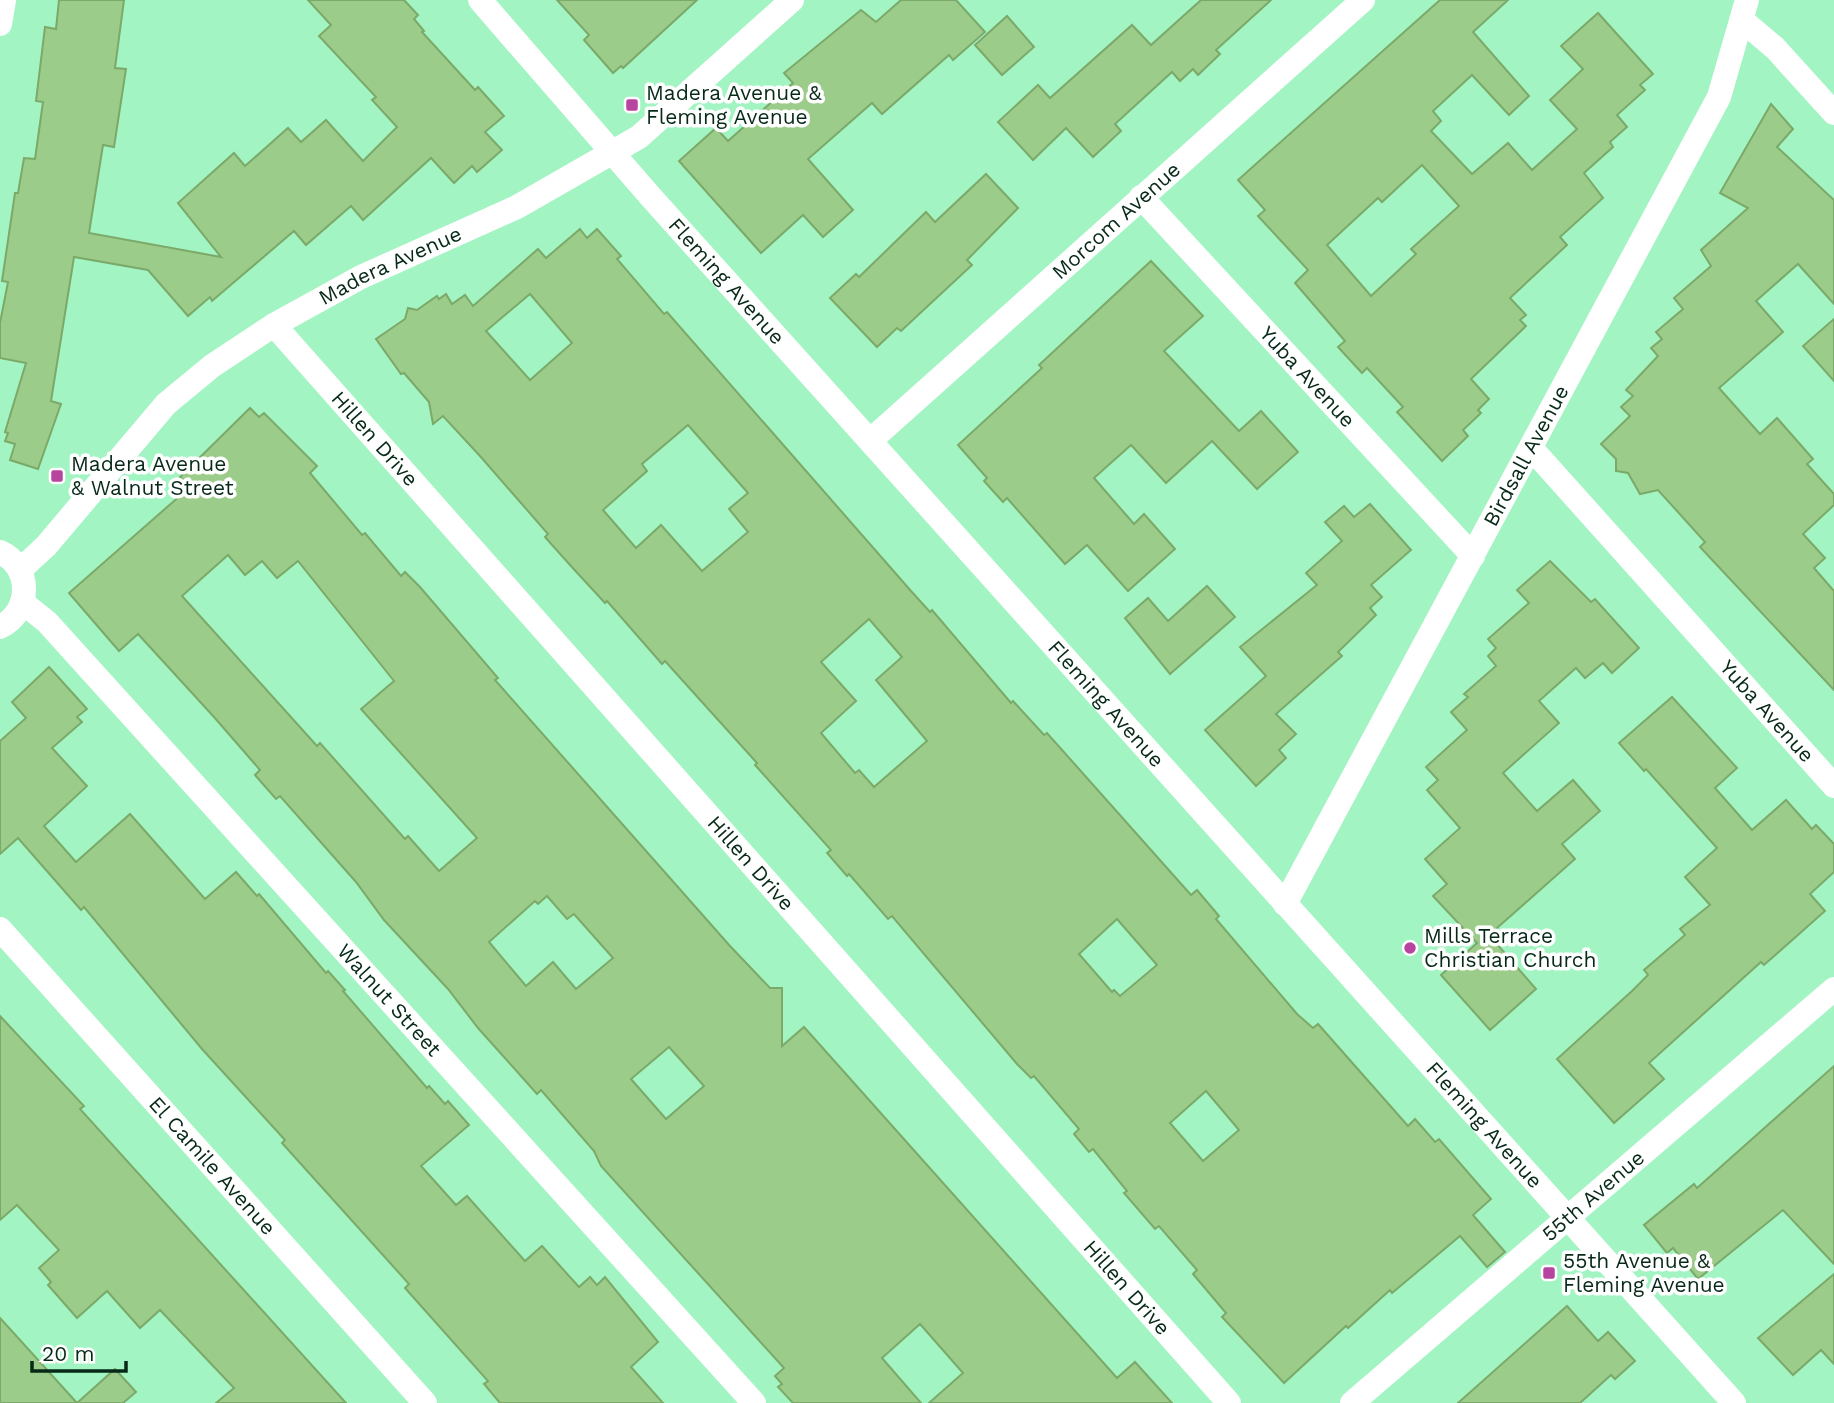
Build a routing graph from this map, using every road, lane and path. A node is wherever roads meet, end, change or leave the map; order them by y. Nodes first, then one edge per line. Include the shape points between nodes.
1 (4, 0) edge
2 (480, 0) edge
3 (792, 0) edge
4 (1363, 0) edge
5 (1745, 10) edge
6 (0, 24) edge
7 (1834, 114) edge
8 (611, 152) junction
9 (1141, 197) junction
10 (274, 325) junction
11 (871, 440) junction
12 (1532, 449) junction
13 (0, 552) edge
14 (1473, 556) junction
15 (20, 570) junction
16 (22, 602) junction
17 (1, 628) edge
18 (1834, 786) edge
19 (1285, 904) junction
20 (0, 929) edge
21 (1834, 989) edge
22 (1566, 1217) junction
23 (425, 1403) edge
24 (754, 1403) edge
25 (1229, 1403) edge
26 (1352, 1403) edge
27 (1734, 1403) edge

1 - 6 street
2 - 8 street, Fleming Avenue
3 - 8 street, Madera Avenue via 639,136
4 - 9 street, Morcom Avenue
5 - 7 street
5 - 12 street, Birdsall Avenue via 1719,97
8 - 10 street, Madera Avenue via 517,207 361,277
8 - 11 street, Fleming Avenue
9 - 11 street, Morcom Avenue
9 - 14 street, Yuba Avenue
10 - 15 street, Madera Avenue via 212,366 166,404
10 - 25 street, Hillen Drive
11 - 19 street, Fleming Avenue
12 - 14 street, Birdsall Avenue
12 - 18 street, Yuba Avenue
13 - 15 street
14 - 19 street, Birdsall Avenue
15 - 16 street
16 - 17 street
16 - 24 street, Walnut Street via 56,632
19 - 22 street, Fleming Avenue
20 - 23 street, El Camile Avenue
21 - 22 street, 55th Avenue
22 - 26 street, 55th Avenue
22 - 27 street, Fleming Avenue

